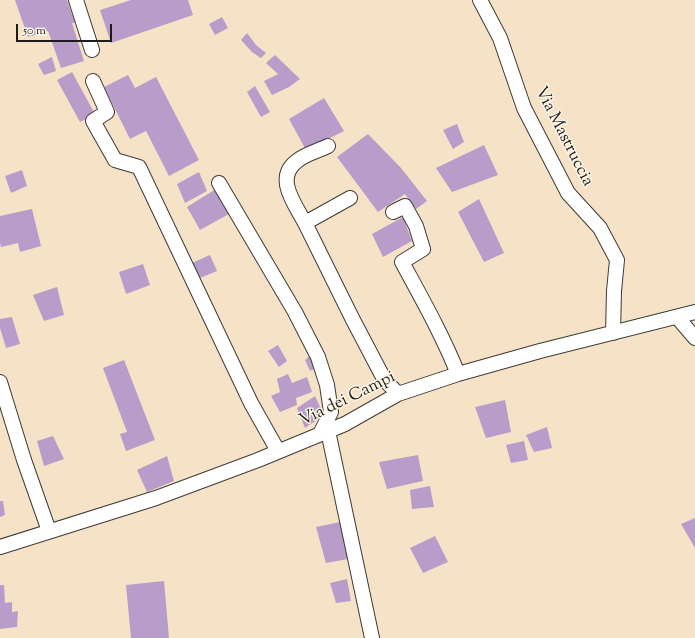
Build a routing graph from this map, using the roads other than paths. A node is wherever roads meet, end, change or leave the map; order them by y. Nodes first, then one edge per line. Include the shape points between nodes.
1 (76, 0) edge
2 (480, 0) edge
3 (92, 50) dead end
4 (93, 81) dead end
5 (328, 146) dead end
6 (219, 183) dead end
7 (350, 198) dead end
8 (393, 212) dead end
9 (305, 224) junction
10 (695, 312) edge
11 (677, 317) junction
12 (613, 333) junction
13 (695, 338) edge
14 (458, 374) junction
15 (0, 382) edge
16 (398, 394) junction
17 (324, 433) junction
18 (278, 451) junction
19 (49, 531) junction
20 (0, 547) edge
21 (372, 638) edge

1 - 3 street
2 - 12 street, Via Mastruccia via 500,38 524,108 568,193 600,228 617,260
4 - 18 street via 107,112 93,121 115,160 139,167 252,403
5 - 9 street via 297,160 287,171 286,187
6 - 17 street via 295,312 318,357 327,385 331,412
7 - 9 street
8 - 14 street via 405,206 416,226 423,249 402,262
9 - 16 street via 384,379
10 - 11 street, Via dei Campi
11 - 12 street, Via dei Campi
11 - 13 street
12 - 14 street, Via dei Campi
14 - 16 street, Via dei Campi
15 - 19 street
16 - 17 street, Via dei Campi
17 - 18 street, Via dei Campi
17 - 21 street
18 - 19 street, Via dei Campi via 156,498
19 - 20 street, Via dei Campi

